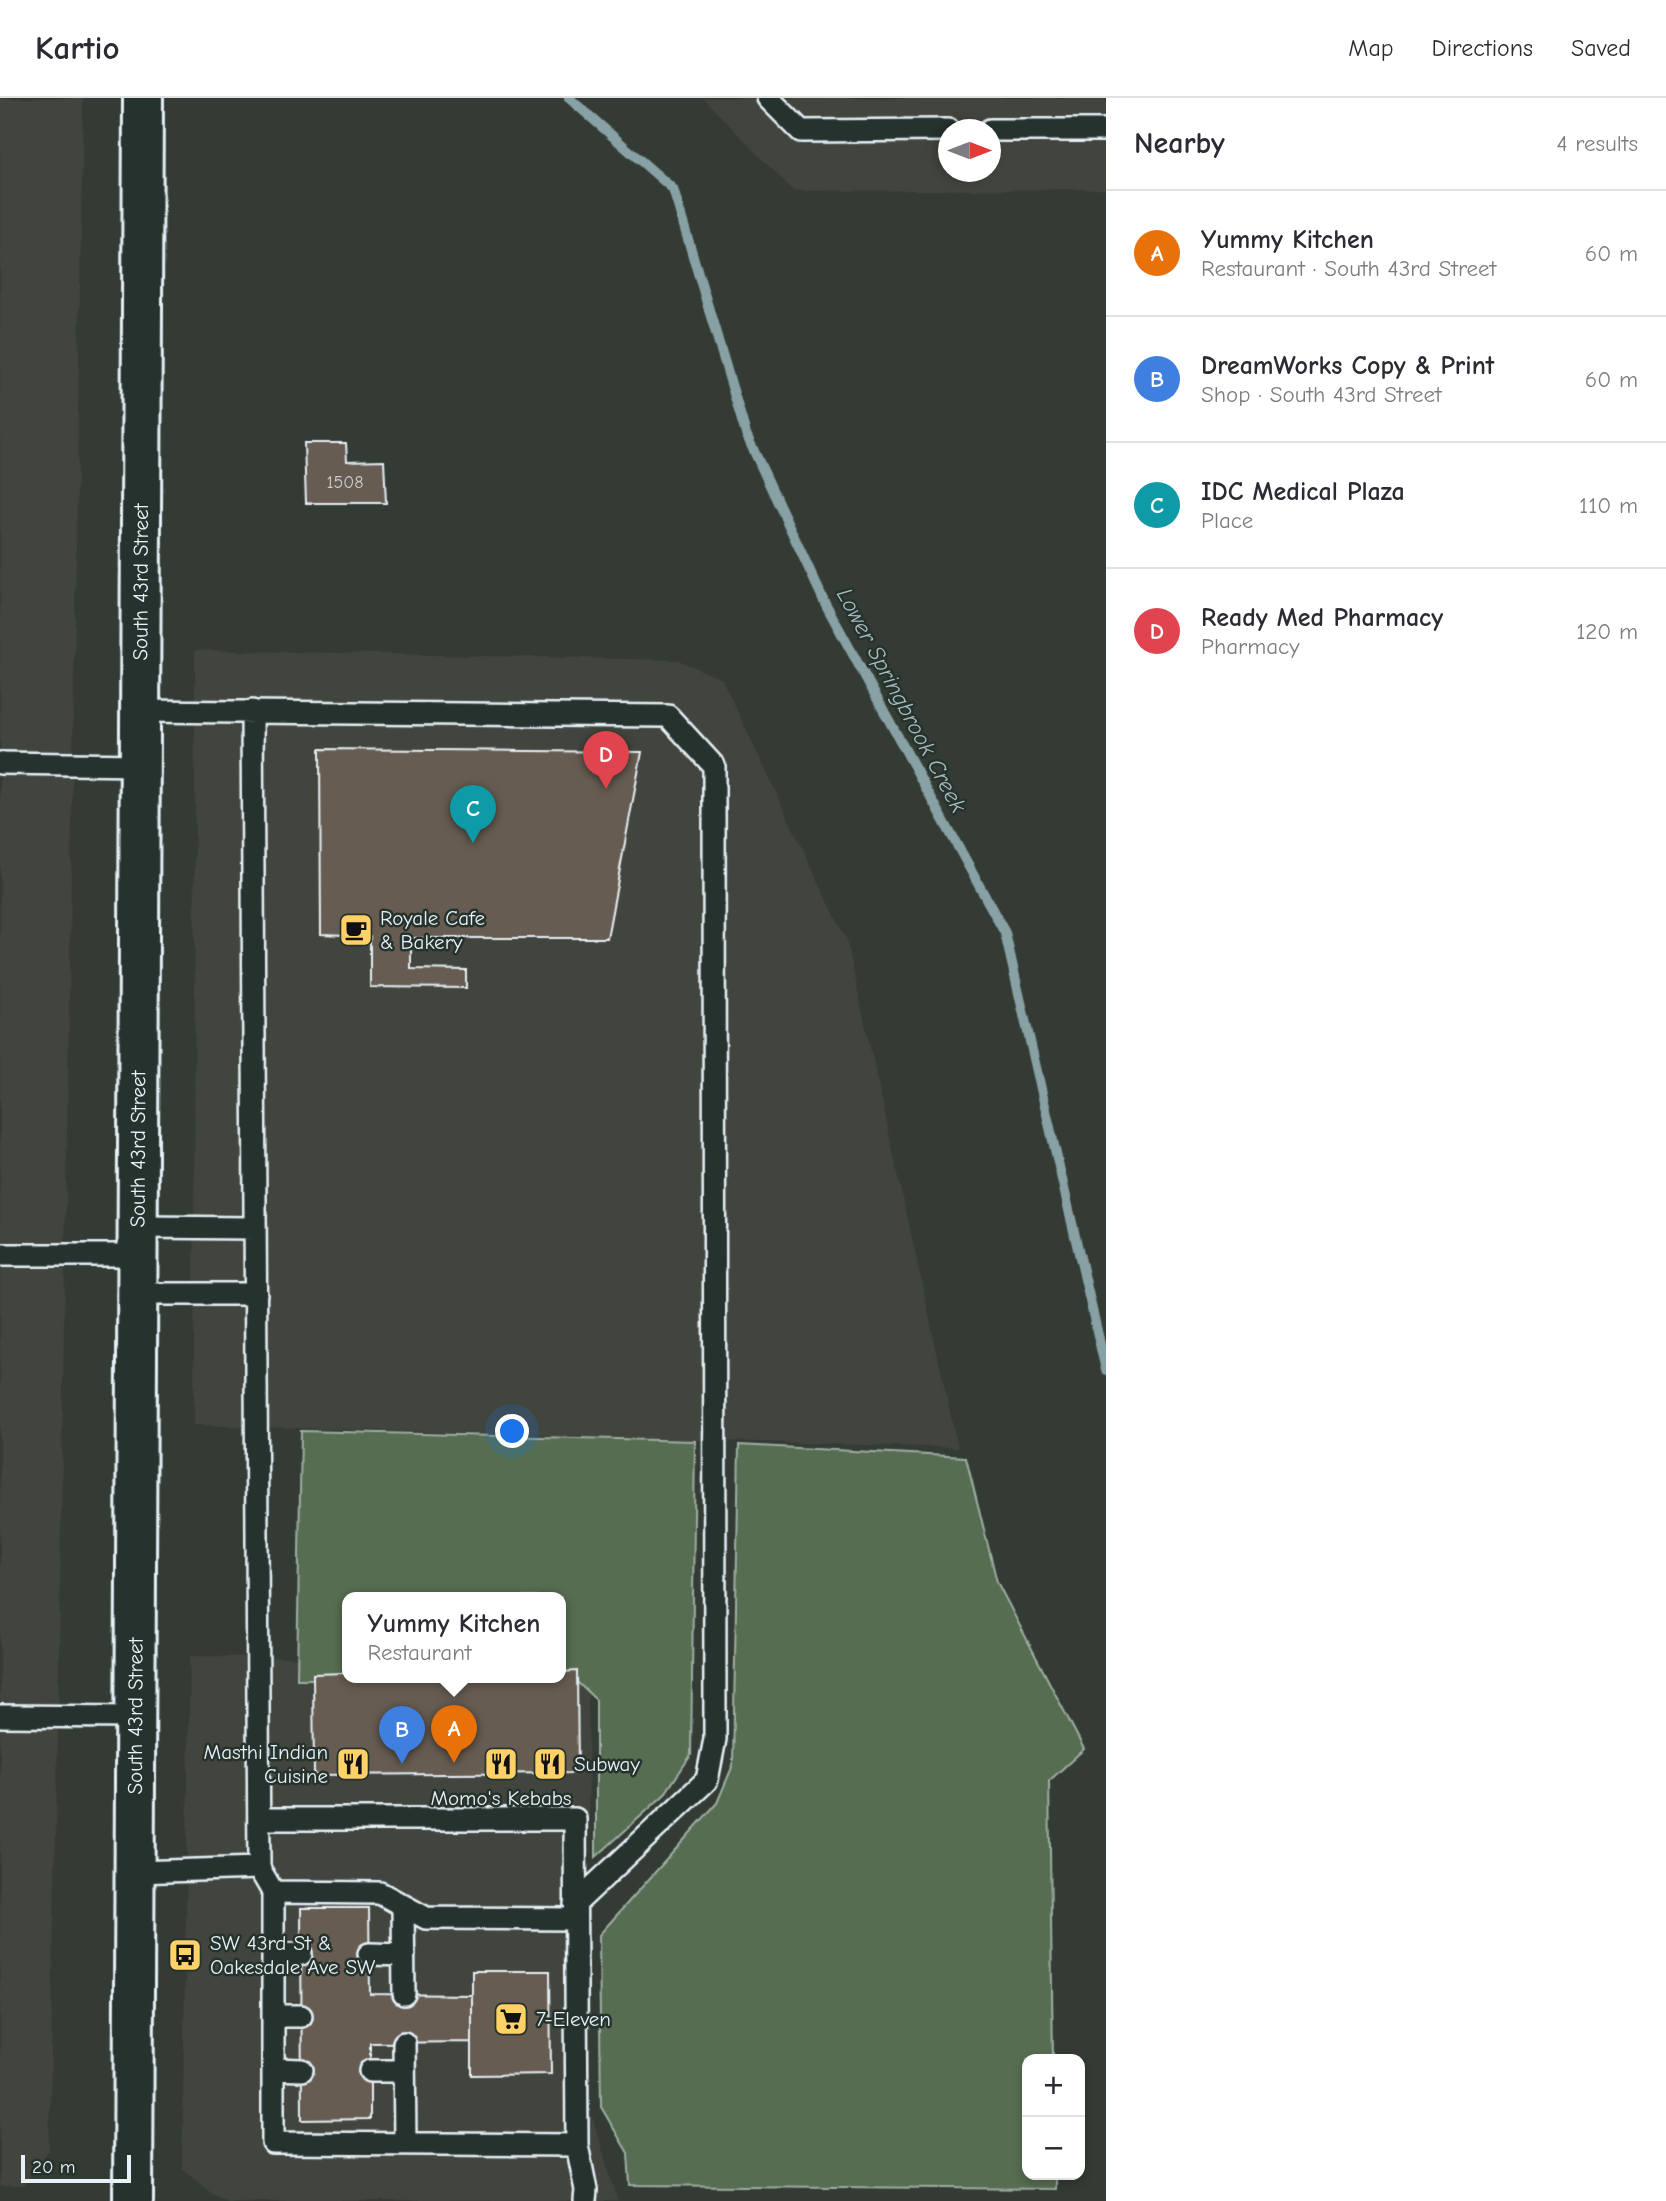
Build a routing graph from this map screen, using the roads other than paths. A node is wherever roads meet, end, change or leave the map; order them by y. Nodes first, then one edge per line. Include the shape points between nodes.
1 (143, 98) edge
2 (768, 98) edge
3 (938, 130) edge
4 (1001, 130) edge
5 (1106, 130) edge
6 (140, 711) junction
7 (253, 711) junction
8 (0, 763) edge
9 (139, 765) junction
10 (255, 1228) junction
11 (138, 1241) junction
12 (0, 1255) edge
13 (138, 1294) junction
14 (256, 1294) junction
15 (0, 1716) edge
16 (136, 1717) junction
17 (259, 1819) junction
18 (259, 1868) junction
19 (135, 1872) junction
20 (273, 1892) junction
21 (403, 1906) junction
22 (575, 1912) junction
23 (301, 1954) dead end
24 (369, 1954) dead end
25 (273, 1955) junction
26 (404, 1955) junction
27 (404, 1994) dead end
28 (273, 2016) junction
29 (301, 2016) dead end
30 (404, 2043) dead end
31 (273, 2069) junction
32 (302, 2070) dead end
33 (370, 2070) dead end
34 (404, 2071) junction
35 (405, 2143) junction
36 (577, 2145) junction
37 (133, 2201) edge
38 (585, 2201) edge

1 - 6 main road, South 43rd Street
2 - 3 lane via 801,131
4 - 5 lane
6 - 7 lane
6 - 9 main road, South 43rd Street
7 - 10 lane
7 - 22 lane via 668,716 713,766 715,1739 707,1780
8 - 9 lane
9 - 11 main road, South 43rd Street
10 - 11 lane
10 - 14 lane
11 - 12 lane
11 - 13 main road, South 43rd Street
13 - 14 lane
13 - 16 main road, South 43rd Street
14 - 17 lane
15 - 16 lane
16 - 19 main road, South 43rd Street
17 - 18 lane
17 - 22 lane via 575,1819
18 - 19 lane
18 - 20 lane
19 - 37 main road, South 43rd Street
20 - 21 lane via 380,1893
20 - 25 lane
21 - 22 lane via 426,1918
21 - 26 lane
22 - 36 lane
23 - 25 lane
24 - 26 lane
25 - 28 lane
26 - 27 lane
28 - 29 lane
28 - 31 lane
30 - 34 lane
31 - 32 lane
31 - 35 lane via 273,2143
33 - 34 lane
34 - 35 lane
35 - 36 lane
36 - 38 lane

